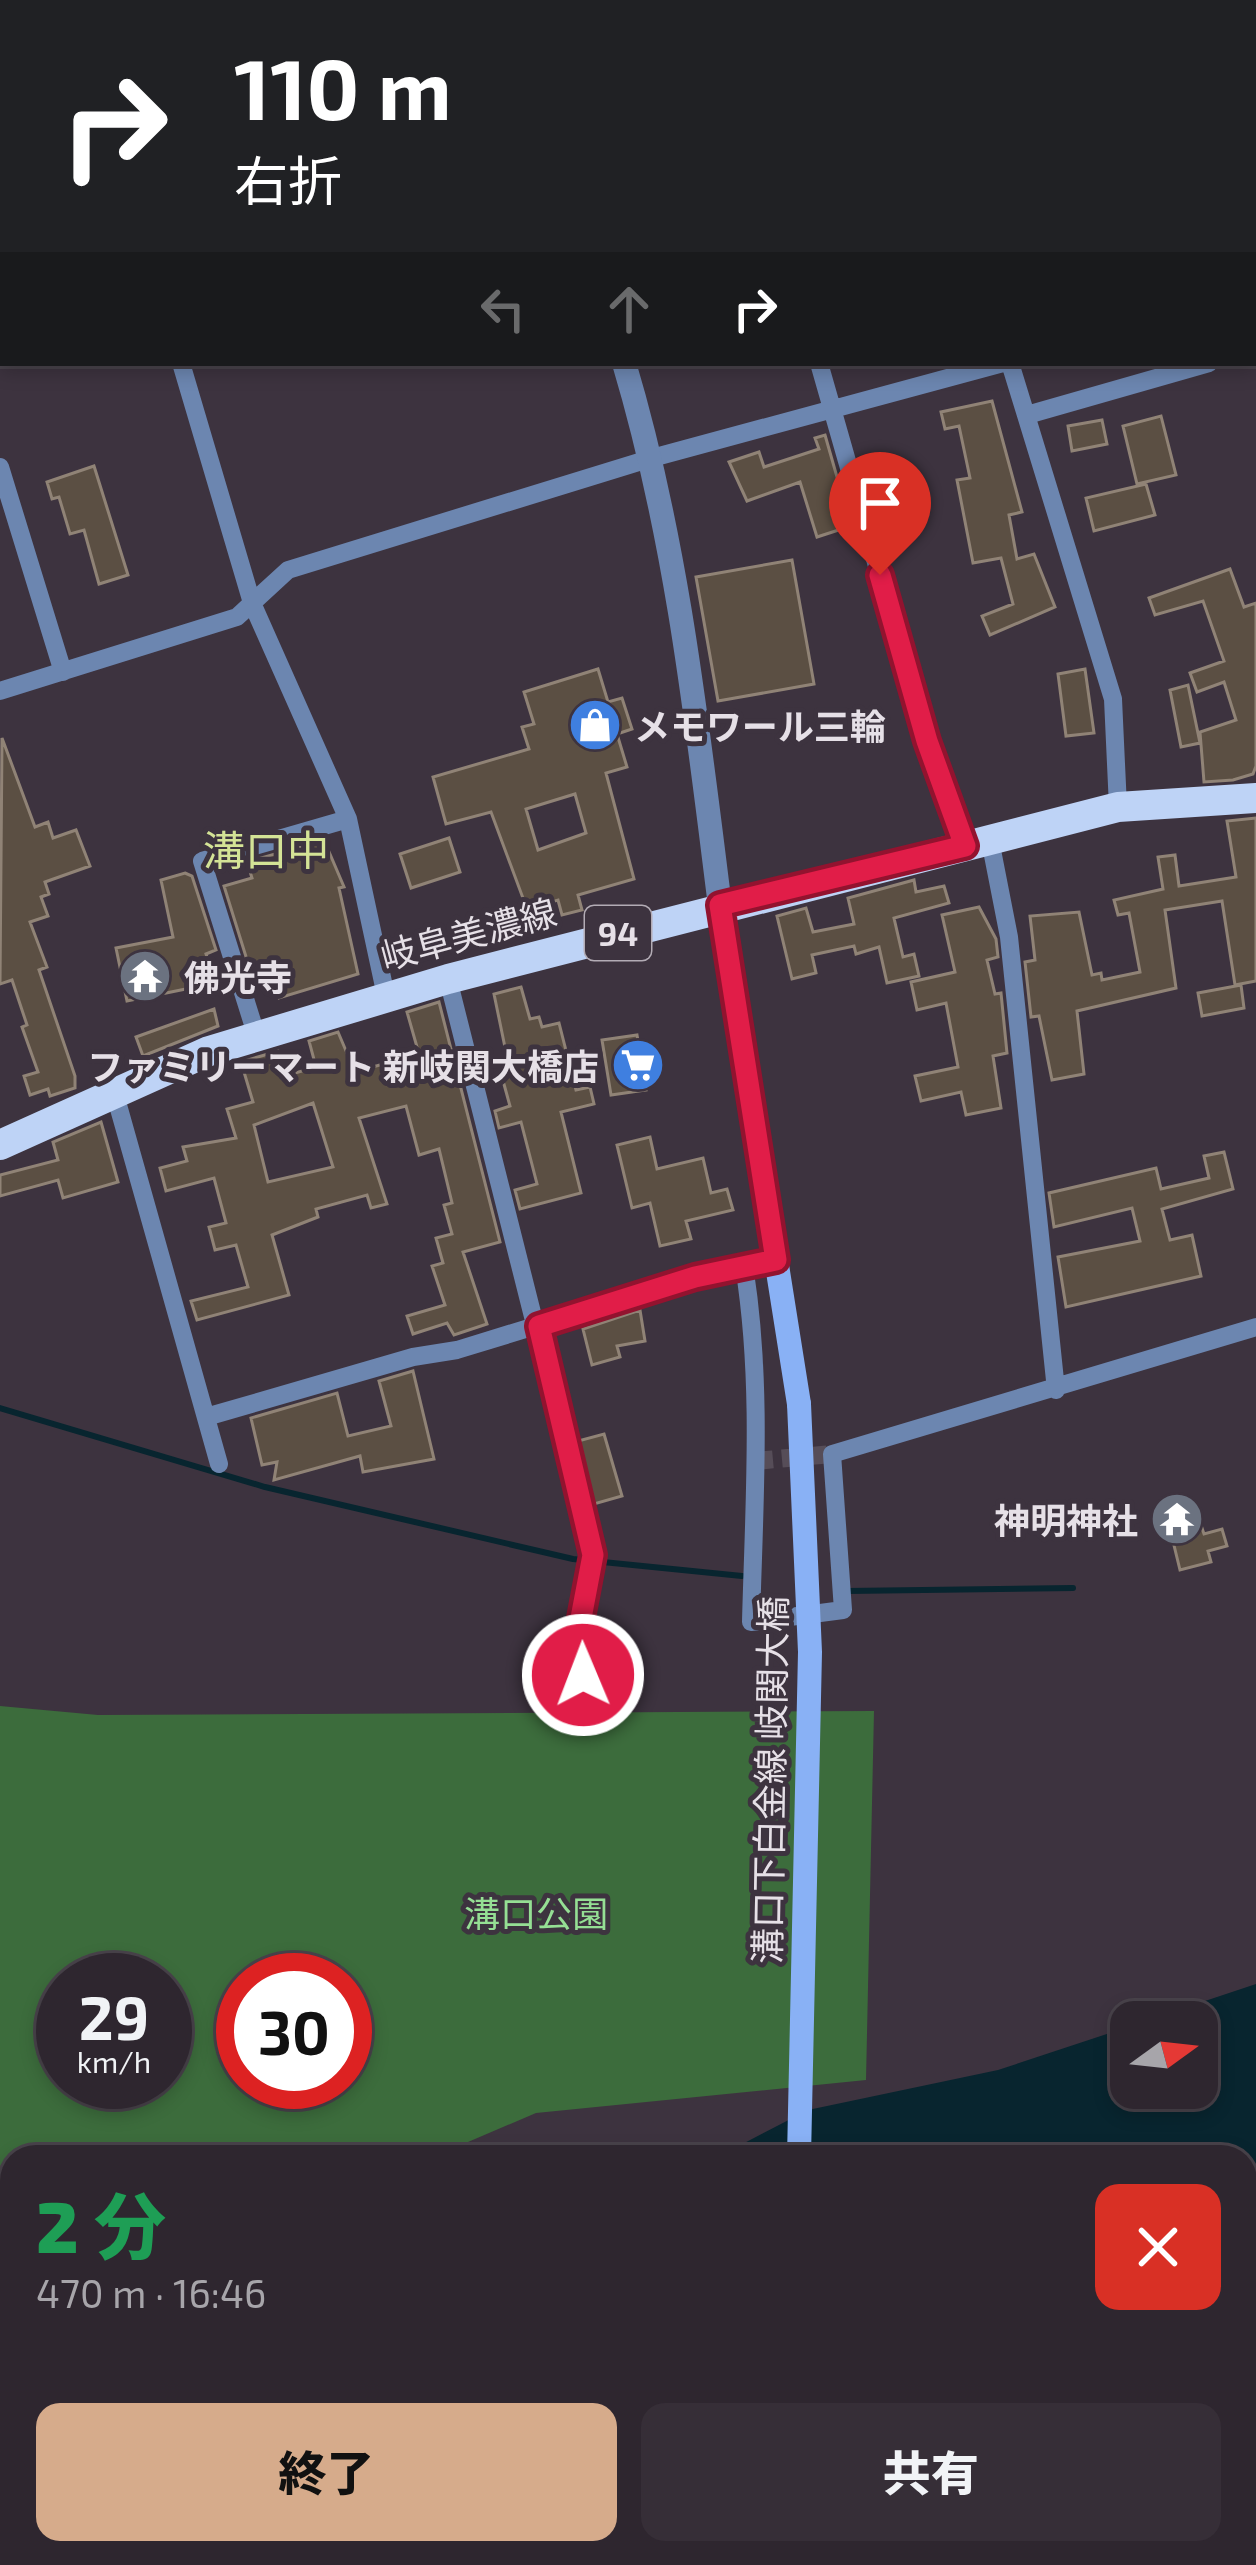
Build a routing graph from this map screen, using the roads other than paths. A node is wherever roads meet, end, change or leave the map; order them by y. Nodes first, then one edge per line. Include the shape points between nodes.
1 (182, 366) edge
2 (624, 366) edge
3 (820, 366) edge
4 (995, 366) edge
5 (1007, 366) edge
6 (1198, 366) edge
7 (834, 408) junction
8 (1027, 415) junction
9 (652, 458) junction
10 (0, 467) edge
11 (252, 602) junction
12 (63, 672) junction
13 (0, 691) edge
14 (1256, 798) edge
15 (1118, 807) junction
16 (348, 819) junction
17 (978, 843) junction
18 (720, 905) junction
19 (448, 979) junction
20 (386, 996) junction
21 (256, 1034) junction
22 (114, 1091) junction
23 (0, 1144) edge
24 (776, 1260) junction
25 (744, 1266) junction
26 (539, 1326) junction
27 (1256, 1327) edge
28 (1056, 1390) junction
29 (206, 1417) junction
30 (219, 1464) dead end
31 (583, 1675) dead end
32 (799, 2145) edge

1 - 11 street
2 - 9 street
3 - 7 street
4 - 7 street
5 - 8 street
6 - 8 street
7 - 9 street
7 - 17 street via 927,741
8 - 15 street via 1113,699
9 - 11 street via 288,570
9 - 18 street via 692,678
10 - 12 street
11 - 12 street via 237,617
11 - 16 street
12 - 13 street
14 - 15 main road, 岐阜美濃線 / 94
15 - 17 main road, 岐阜美濃線 / 94
16 - 20 street
16 - 21 street via 202,861
17 - 18 main road, 岐阜美濃線 / 94
17 - 28 street via 1010,937
18 - 19 main road, 岐阜美濃線 / 94
18 - 24 main road, 溝口下白金線 岐関大橋
19 - 20 main road, 岐阜美濃線 / 94
19 - 26 street
20 - 21 main road, 岐阜美濃線 / 94
21 - 22 main road, 岐阜美濃線 / 94
22 - 23 main road, 岐阜美濃線 / 94
22 - 29 street
24 - 25 street
24 - 32 main road, 溝口下白金線 岐関大橋, bridge via 799,1404 810,1652
25 - 26 street
25 - 28 street via 755,1461 751,1622 843,1610 832,1454
26 - 29 street
26 - 31 street via 592,1562 573,1660
27 - 28 street
29 - 30 street

